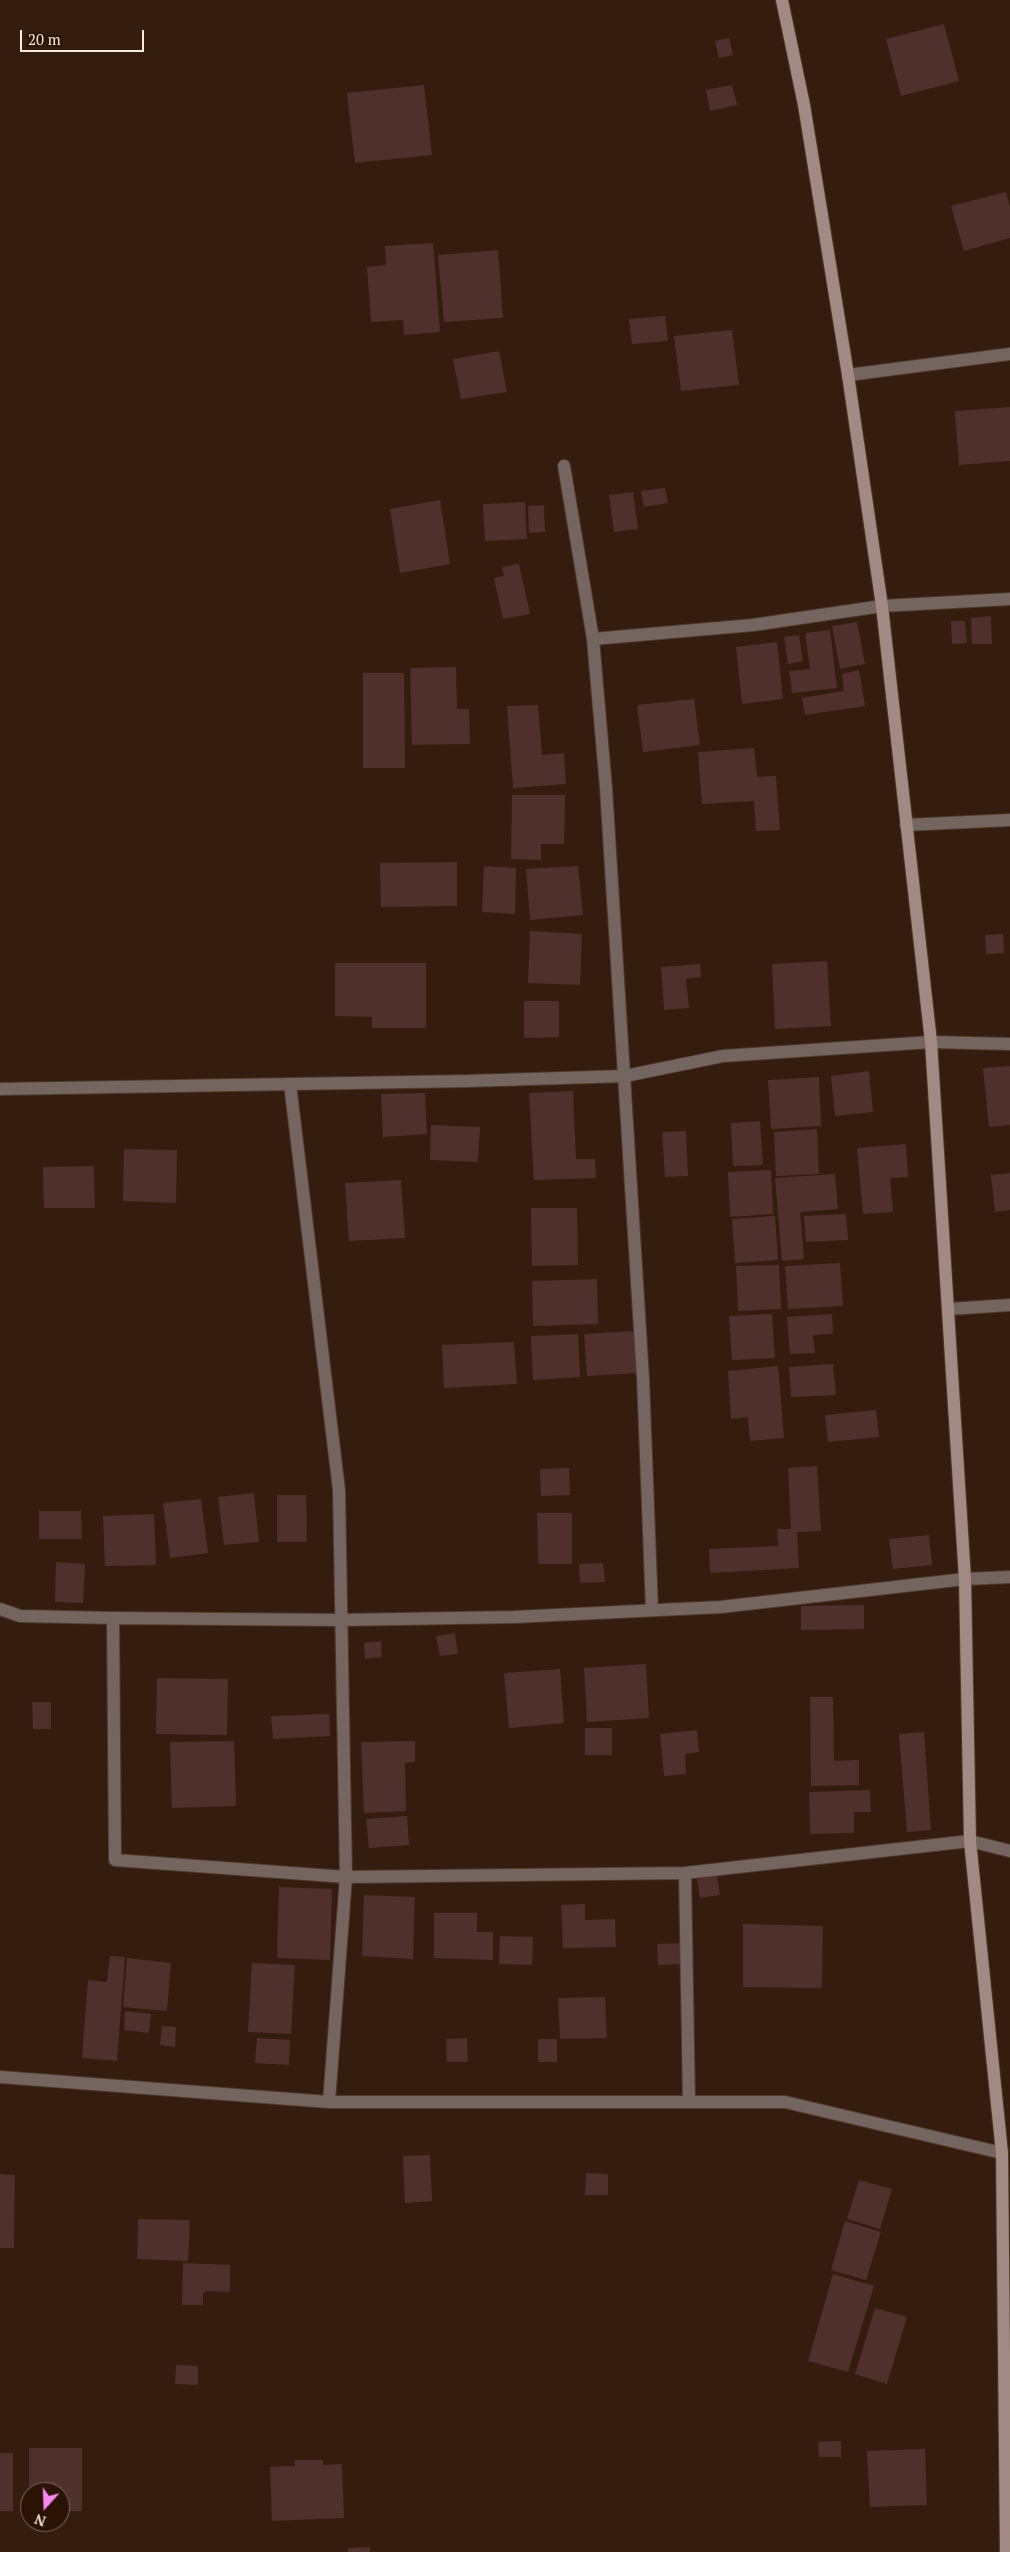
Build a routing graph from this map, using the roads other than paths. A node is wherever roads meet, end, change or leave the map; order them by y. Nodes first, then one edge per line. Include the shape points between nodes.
1 (782, 0) edge
2 (1010, 354) edge
3 (848, 375) junction
4 (564, 466) dead end
5 (1010, 599) edge
6 (882, 606) junction
7 (594, 639) junction
8 (1010, 820) edge
9 (906, 825) junction
10 (931, 1042) junction
11 (1010, 1044) edge
12 (625, 1076) junction
13 (290, 1084) junction
14 (0, 1089) edge
15 (1010, 1305) edge
16 (949, 1309) junction
17 (1010, 1578) edge
18 (965, 1579) junction
19 (0, 1609) edge
20 (652, 1610) junction
21 (113, 1618) junction
22 (340, 1620) junction
23 (970, 1841) junction
24 (1010, 1851) edge
25 (685, 1873) junction
26 (346, 1878) junction
27 (0, 2077) edge
28 (330, 2102) junction
29 (689, 2102) junction
30 (1002, 2153) junction
31 (1006, 2552) edge

1 - 3 street via 804,105
2 - 3 street
3 - 6 street
4 - 7 street
5 - 6 street
6 - 7 street via 753,625
6 - 9 street
7 - 12 street
8 - 9 street
9 - 10 street
10 - 11 street
10 - 12 street via 723,1056
10 - 16 street
12 - 13 street
12 - 20 street via 643,1378
13 - 14 street
13 - 22 street via 339,1490
15 - 16 street
16 - 18 street
17 - 18 street
18 - 20 street via 721,1607
18 - 23 street
19 - 21 street via 20,1616
20 - 22 street
21 - 22 street
21 - 26 street via 115,1860
22 - 26 street
23 - 24 street
23 - 25 street
23 - 30 street
25 - 26 street
25 - 29 street
26 - 28 street
27 - 28 street
28 - 29 street
29 - 30 street via 785,2102
30 - 31 street

